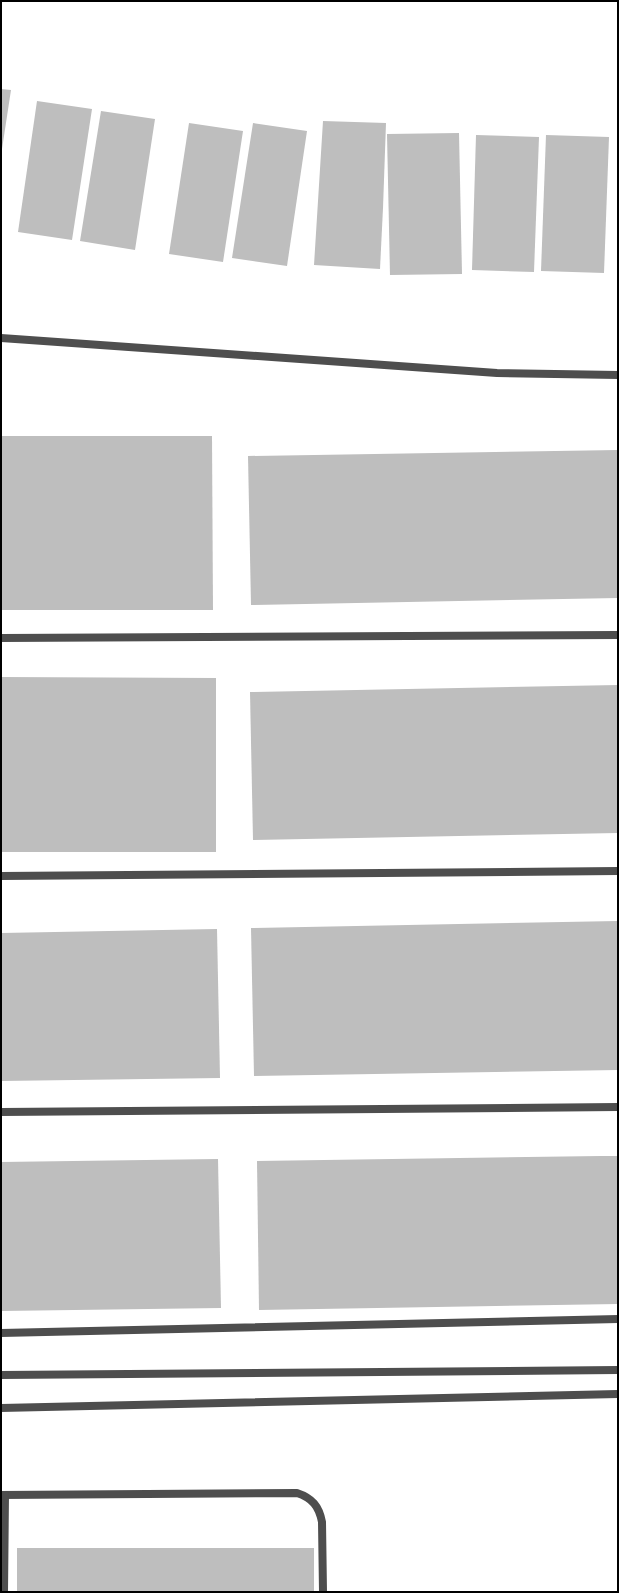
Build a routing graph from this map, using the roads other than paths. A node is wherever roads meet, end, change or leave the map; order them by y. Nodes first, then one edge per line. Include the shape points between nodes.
1 (1, 338) edge
2 (618, 374) edge
3 (618, 635) edge
4 (1, 638) edge
5 (618, 871) edge
6 (1, 876) edge
7 (618, 1107) edge
8 (1, 1112) edge
9 (618, 1319) edge
10 (1, 1333) edge
11 (618, 1370) edge
12 (1, 1375) edge
13 (618, 1394) edge
14 (1, 1408) edge
15 (3, 1495) edge
16 (4, 1592) edge
17 (323, 1592) edge

1 - 2 street via 497,373
3 - 4 street
5 - 6 street
7 - 8 street
9 - 10 street
11 - 12 street
13 - 14 street
15 - 16 street
15 - 17 street via 297,1493 311,1500 320,1514

